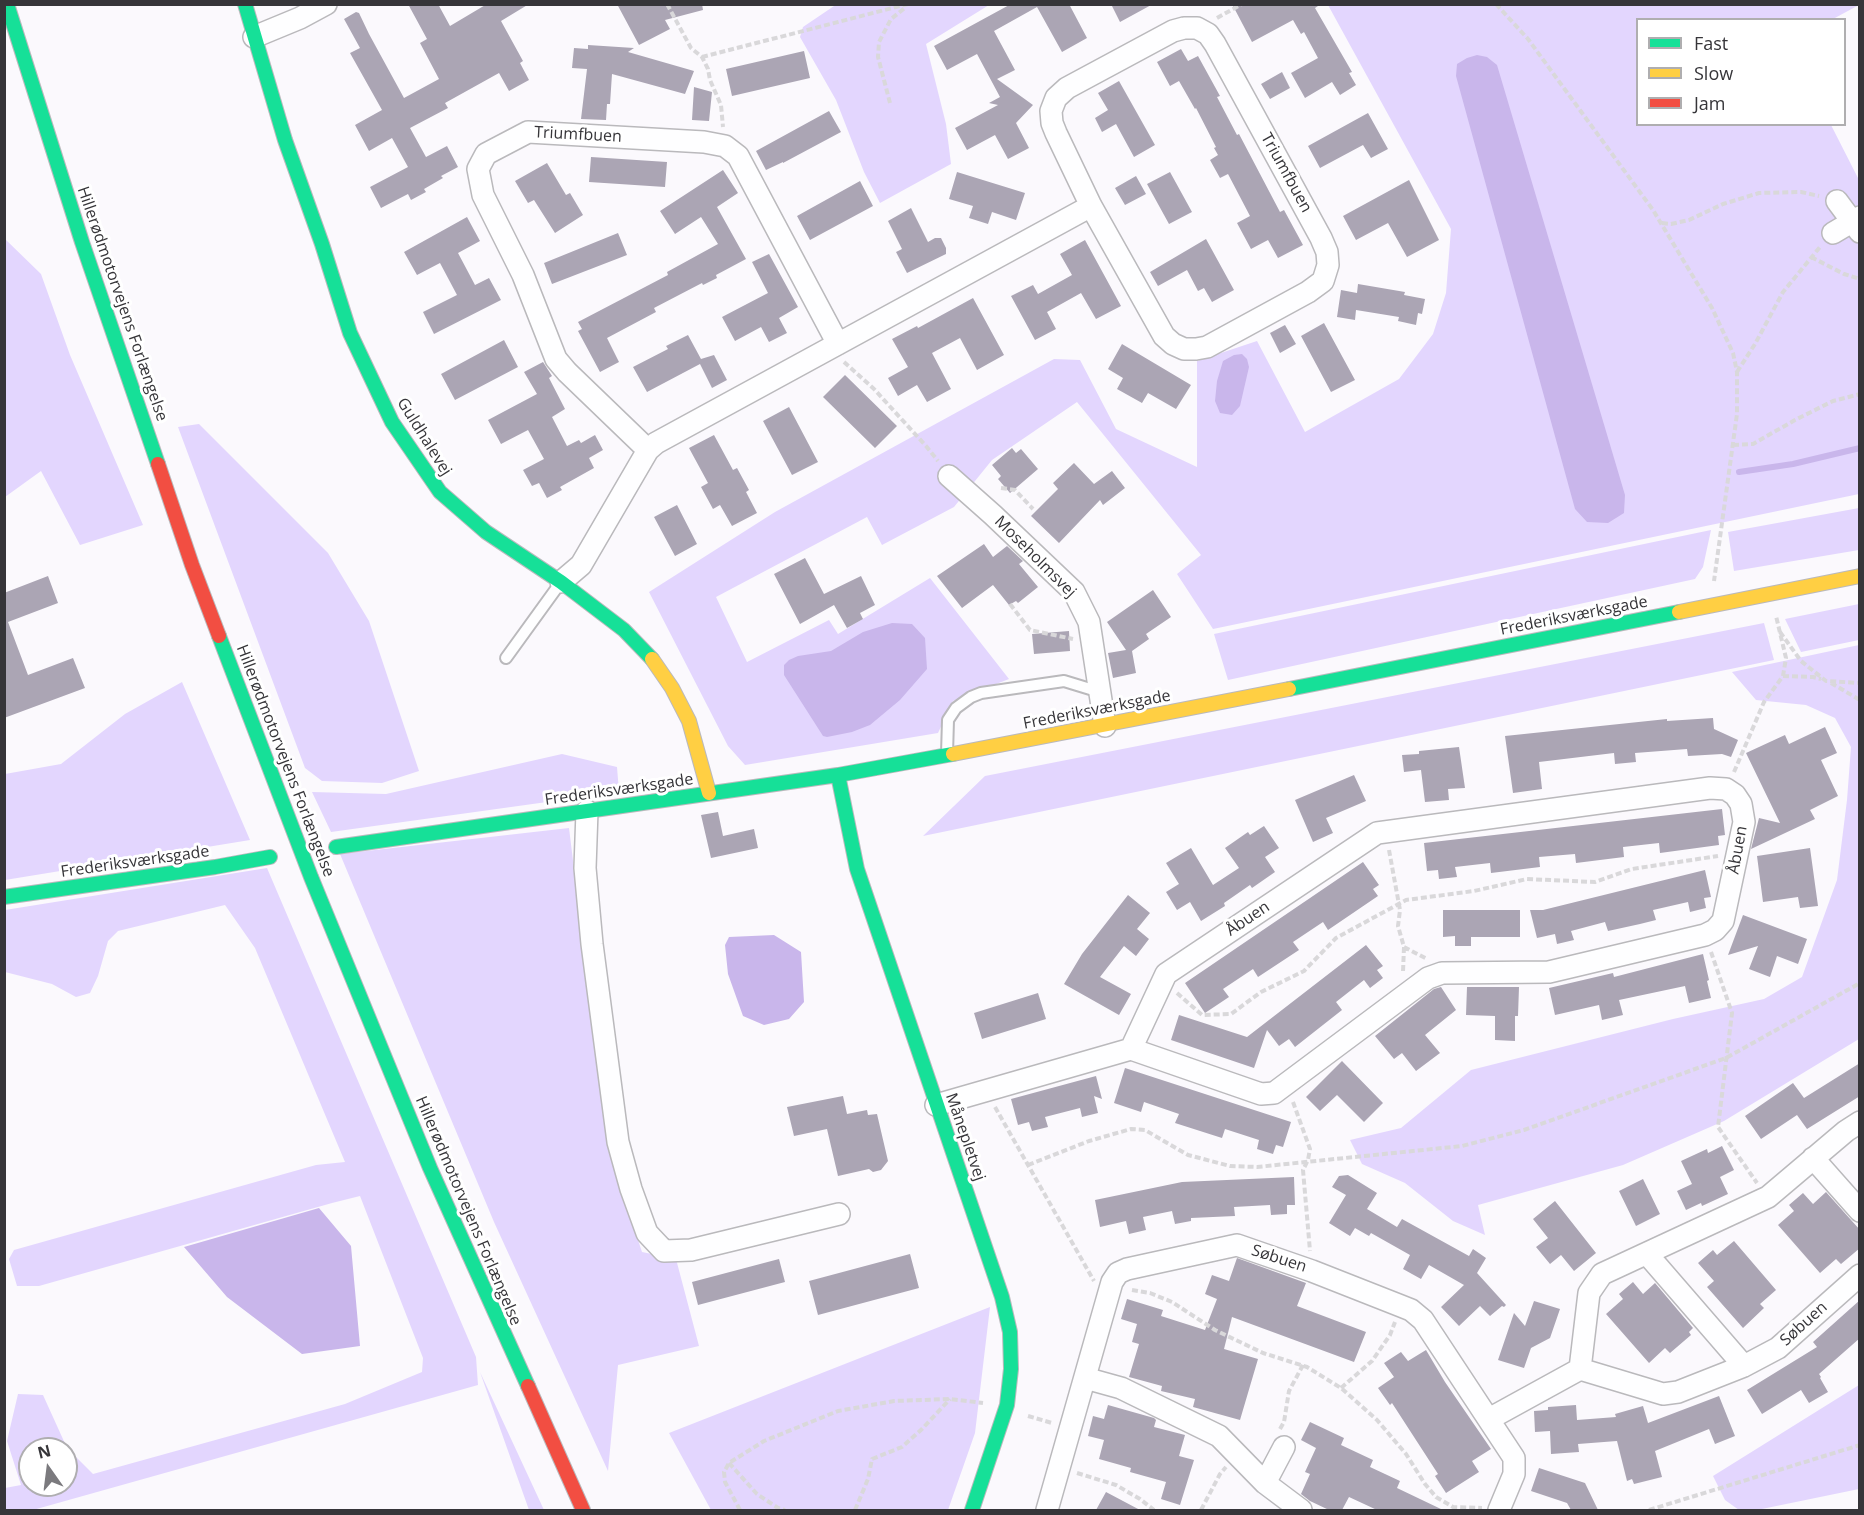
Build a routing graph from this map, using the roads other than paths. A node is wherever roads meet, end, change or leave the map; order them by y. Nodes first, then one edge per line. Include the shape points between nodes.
1 (7, 4) edge
2 (245, 4) edge
3 (326, 4) edge
4 (255, 36) junction
5 (1837, 201) road end
6 (1091, 206) junction
7 (1857, 223) edge
8 (1833, 234) road end
9 (834, 346) junction
10 (648, 450) junction
11 (949, 476) road end
12 (1860, 576) edge
13 (561, 582) junction
14 (506, 658) dead end
15 (1100, 692) junction
16 (1105, 726) junction
17 (947, 755) junction
18 (838, 775) junction
19 (709, 794) junction
20 (587, 811) junction
21 (336, 847) dead end
22 (270, 857) dead end
23 (4, 897) edge
24 (1131, 1049) junction
25 (936, 1105) junction
26 (1860, 1122) edge
27 (1814, 1158) junction
28 (1860, 1211) edge
29 (839, 1214) dead end
30 (1647, 1254) junction
31 (1860, 1275) edge
32 (1744, 1366) junction
33 (1580, 1369) junction
34 (1085, 1378) junction
35 (1489, 1419) junction
36 (1281, 1440) road end
37 (1265, 1483) junction
38 (583, 1510) edge
39 (972, 1510) edge
40 (1047, 1510) edge
41 (1301, 1510) edge
42 (1499, 1510) edge

1 - 38 main road, Hillerødmotorvejens Forlængelse via 82,242 192,565 311,876 430,1168
2 - 4 main road, Guldhalevej
3 - 4 street
4 - 13 main road, Guldhalevej via 285,140 350,333 392,422 440,492 486,532
5 - 7 street
6 - 6 street, Triumfbuen via 1052,123 1056,98 1067,88 1173,31 1197,28 1208,34 1321,238 1328,265 1323,281 1308,292 1207,347 1184,349 1164,336
6 - 9 street
7 - 8 street
9 - 10 street via 663,438
9 - 10 street, Triumfbuen via 738,156 724,147 704,142 528,132 486,154 478,169 483,195 523,275 556,358
10 - 13 street via 581,565
11 - 15 street, Moseholmsvej via 1074,592 1089,622
12 - 16 main road, Frederiksværksgade
13 - 14 lane
13 - 19 main road, Guldhalevej via 624,630 672,688 688,721
15 - 16 street, Moseholmsvej
15 - 17 lane via 1064,681 971,697 948,720
16 - 17 main road, Frederiksværksgade
17 - 18 main road, Frederiksværksgade
18 - 19 main road, Frederiksværksgade
18 - 25 main road, Månepletvej via 857,869
19 - 20 main road, Frederiksværksgade
20 - 21 main road, Frederiksværksgade
20 - 29 street via 585,868 591,933 618,1142 647,1233 664,1251 691,1250
22 - 23 main road, Frederiksværksgade
24 - 24 street, Åbuen via 1166,974 1377,832 1710,788 1726,789 1735,795 1743,812 1723,921 1705,934 1549,972 1442,973 1428,978 1274,1093 1262,1094
24 - 25 street
25 - 39 main road, Månepletvej via 1002,1297 1010,1332 1006,1405
26 - 27 street
27 - 28 street
27 - 30 street via 1768,1197
30 - 32 street
30 - 33 street via 1602,1274 1589,1293
31 - 32 street, Søbuen via 1778,1348
32 - 33 street, Søbuen via 1664,1394
33 - 35 street
34 - 35 street, Søbuen via 1112,1282 1118,1273 1237,1245 1411,1310 1423,1320
34 - 37 street via 1121,1388 1219,1436
34 - 40 street, Søbuen
35 - 42 street, Søbuen via 1514,1458 1514,1474
36 - 37 street
37 - 41 street

